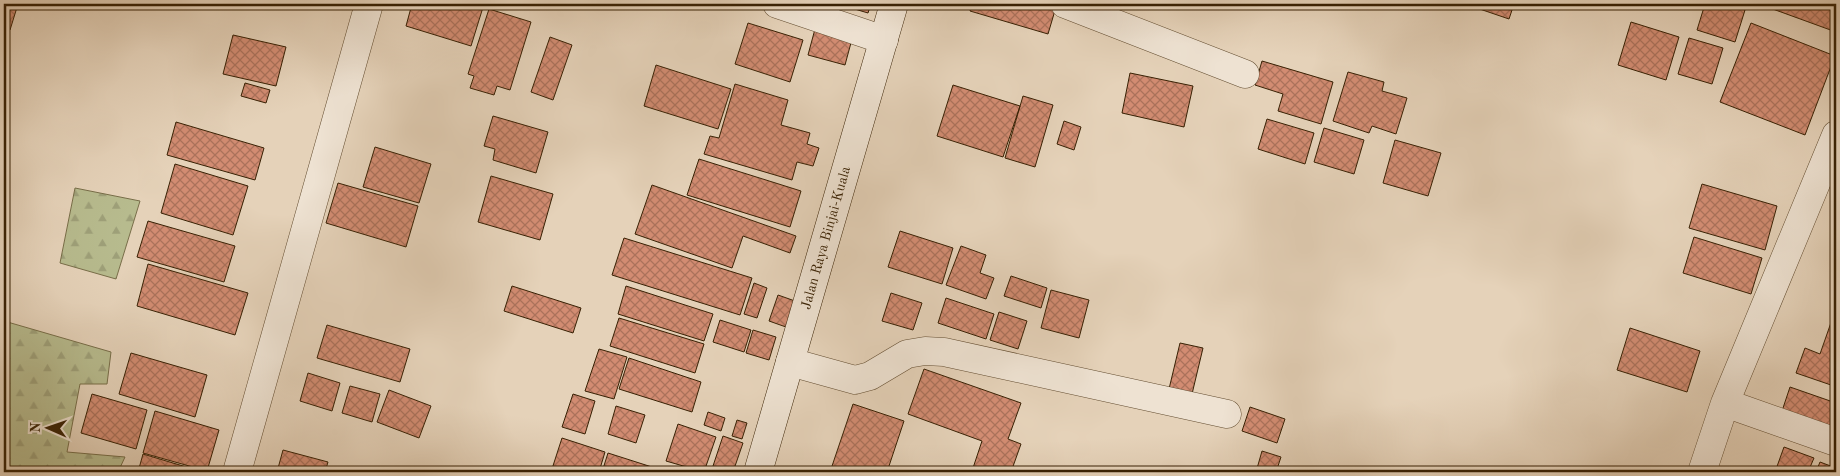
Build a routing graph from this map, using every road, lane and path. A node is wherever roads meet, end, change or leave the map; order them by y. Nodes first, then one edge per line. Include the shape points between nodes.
1 (369, 4) edge
2 (777, 4) edge
3 (894, 4) edge
4 (1065, 4) edge
5 (884, 40) junction
6 (1245, 74) dead end
7 (1836, 135) edge
8 (790, 362) junction
9 (1725, 403) junction
10 (1228, 414) dead end
11 (1836, 442) edge
12 (237, 472) edge
13 (758, 472) edge
14 (1702, 472) edge

1 - 12 street
2 - 5 street
3 - 5 street, Jalan Raya Binjai-Kuala
4 - 6 street
5 - 8 street, Jalan Raya Binjai-Kuala
7 - 9 street
8 - 10 street via 855,380 870,376 906,354 944,352
8 - 13 street, Jalan Raya Binjai-Kuala
9 - 11 street
9 - 14 street

